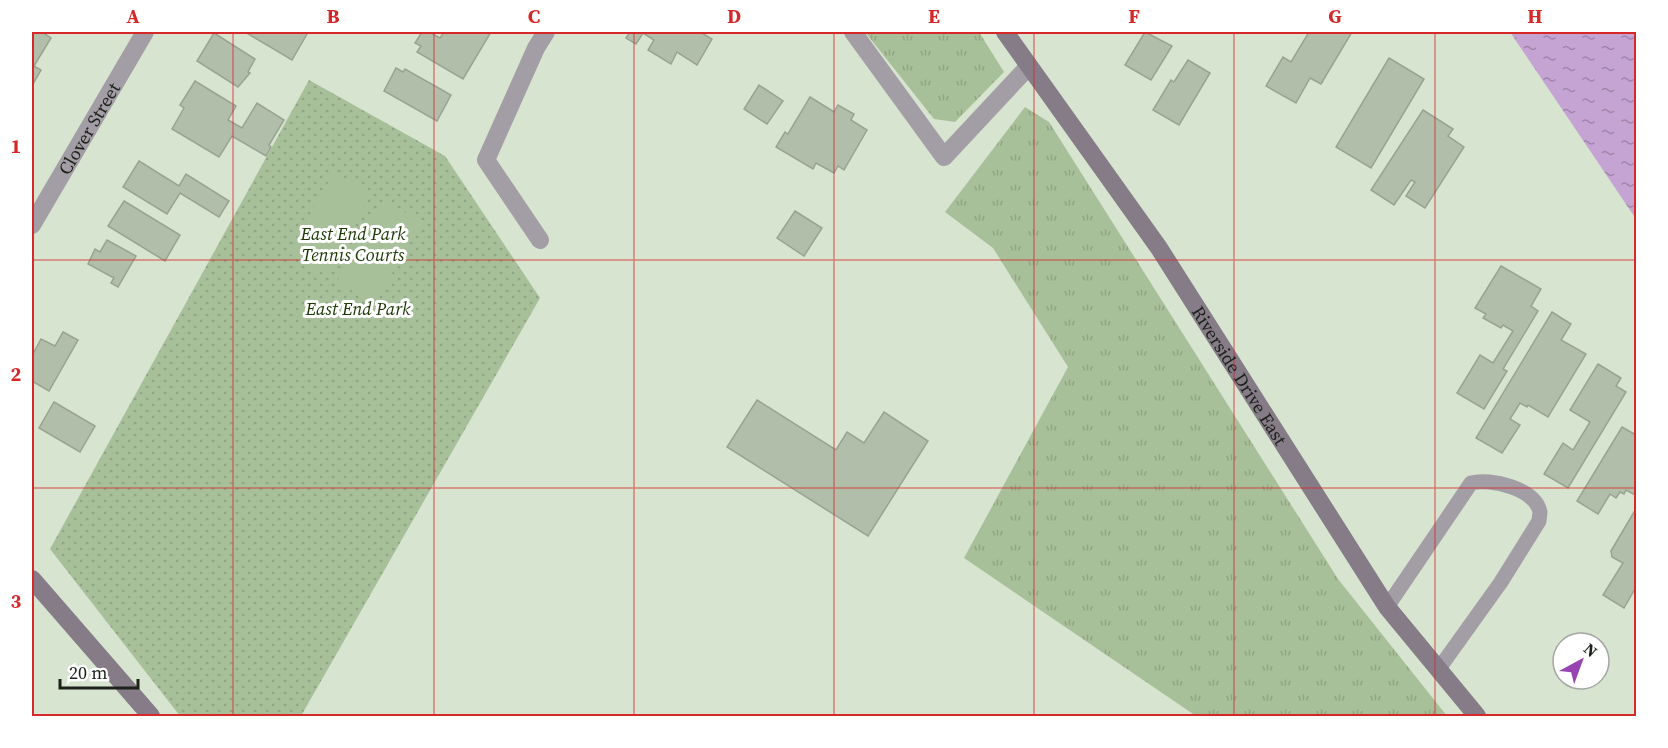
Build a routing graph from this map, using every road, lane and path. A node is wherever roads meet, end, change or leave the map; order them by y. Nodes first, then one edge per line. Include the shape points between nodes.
1 (145, 32) edge
2 (546, 32) edge
3 (853, 32) edge
4 (1005, 32) edge
5 (1029, 66) junction
6 (32, 225) edge
7 (540, 240) dead end
8 (32, 579) edge
9 (1387, 607) junction
10 (1438, 670) junction
11 (150, 717) edge
12 (1477, 717) edge

1 - 6 street, Clover Street
2 - 7 street via 486,160
3 - 5 street via 944,157
4 - 5 main road, Riverside Drive East
5 - 9 main road, Riverside Drive East via 1159,248
8 - 11 main road
9 - 10 main road, Riverside Drive East
9 - 10 lane via 1471,483 1496,482 1523,492 1534,501 1540,511 1539,521
10 - 12 main road, Riverside Drive East

